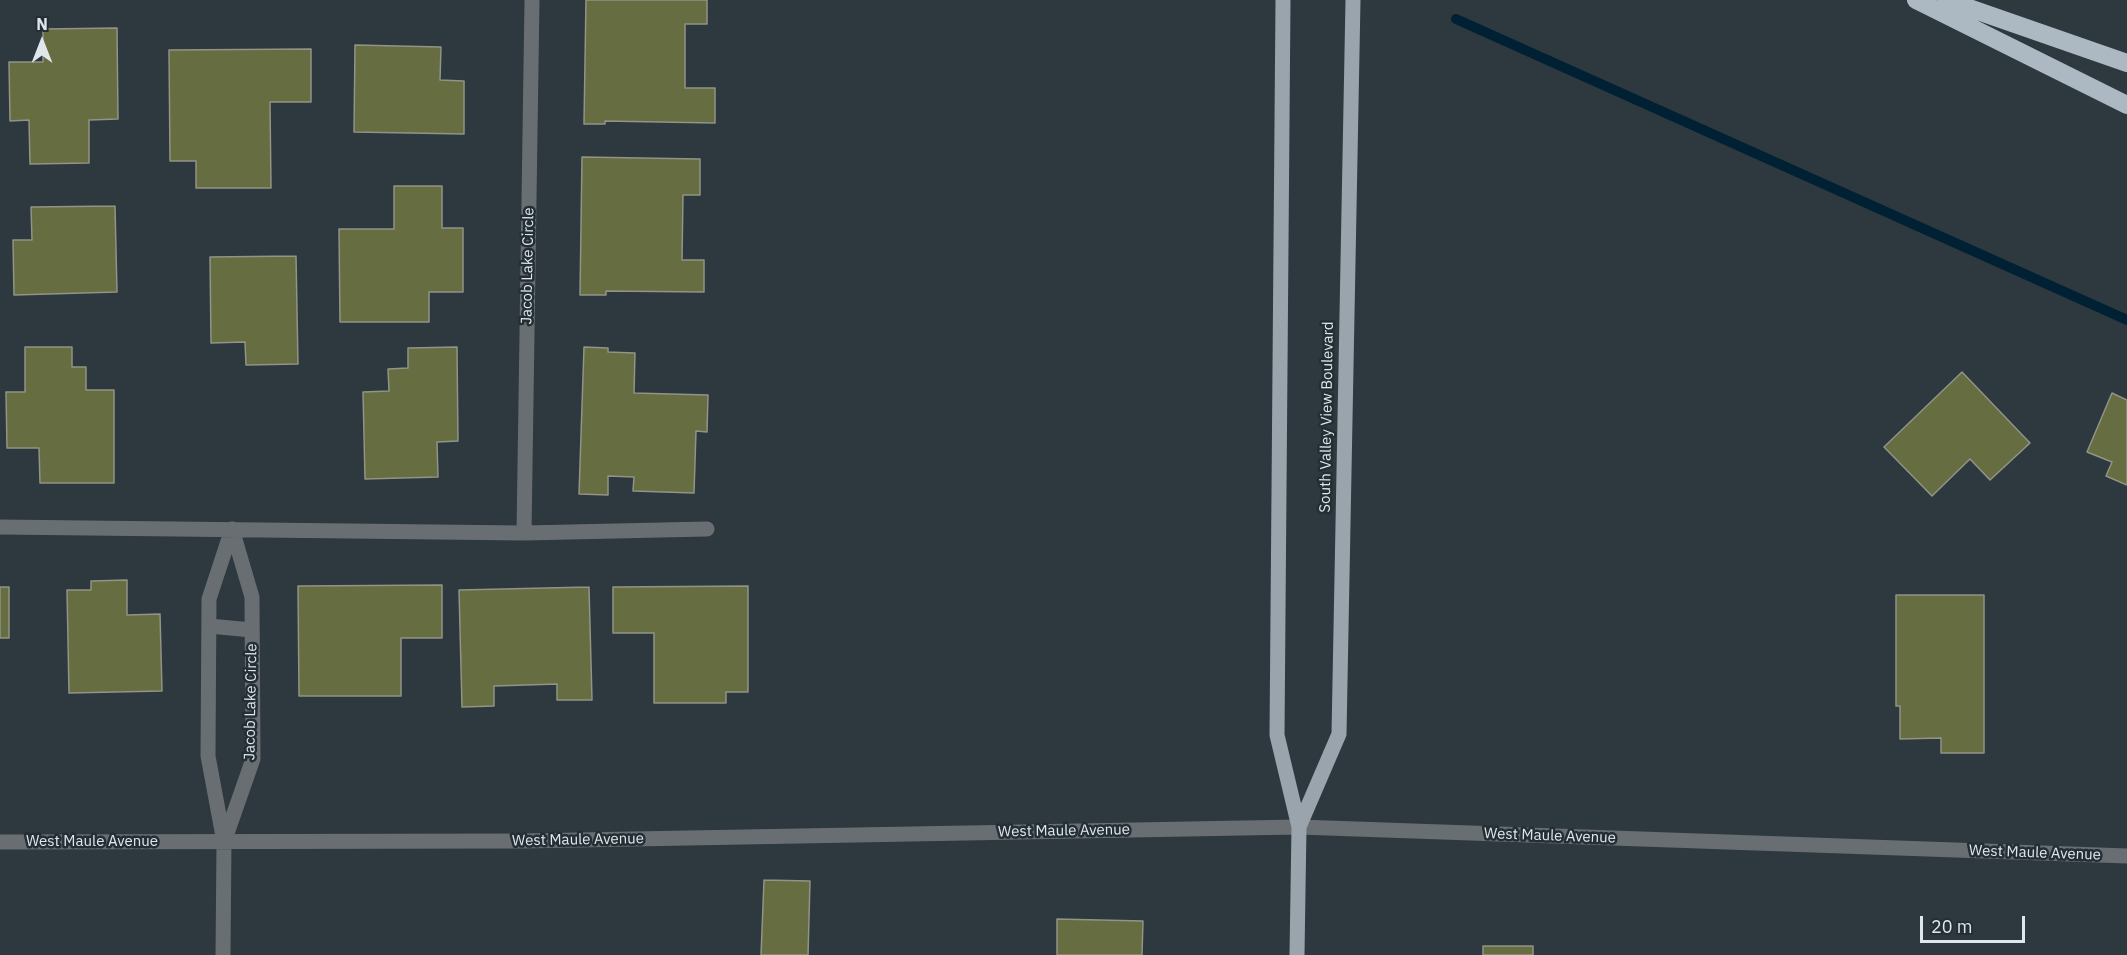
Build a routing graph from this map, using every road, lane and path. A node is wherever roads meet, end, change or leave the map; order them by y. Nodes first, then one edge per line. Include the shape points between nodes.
1 (532, 0) edge
2 (1283, 0) edge
3 (1353, 0) edge
4 (1916, 0) edge
5 (1946, 0) edge
6 (2127, 63) edge
7 (2127, 105) edge
8 (0, 527) edge
9 (232, 529) junction
10 (706, 529) dead end
11 (525, 533) junction
12 (209, 626) junction
13 (252, 630) junction
14 (1299, 826) junction
15 (0, 842) edge
16 (224, 842) junction
17 (2127, 856) edge
18 (223, 955) edge
19 (1297, 955) edge

1 - 11 street, Jacob Lake Circle
2 - 14 main road, South Valley View Boulevard via 1277,735
3 - 14 main road, South Valley View Boulevard via 1339,734
4 - 7 highway
5 - 6 highway
8 - 9 street
9 - 11 street
9 - 12 street via 209,599
9 - 13 street, Jacob Lake Circle via 252,597
10 - 11 street
12 - 13 street
12 - 16 street via 208,756
13 - 16 street, Jacob Lake Circle via 253,759
14 - 16 street, West Maule Avenue via 522,841
14 - 17 street, West Maule Avenue
14 - 19 main road, South Valley View Boulevard
15 - 16 street, West Maule Avenue
16 - 18 street

